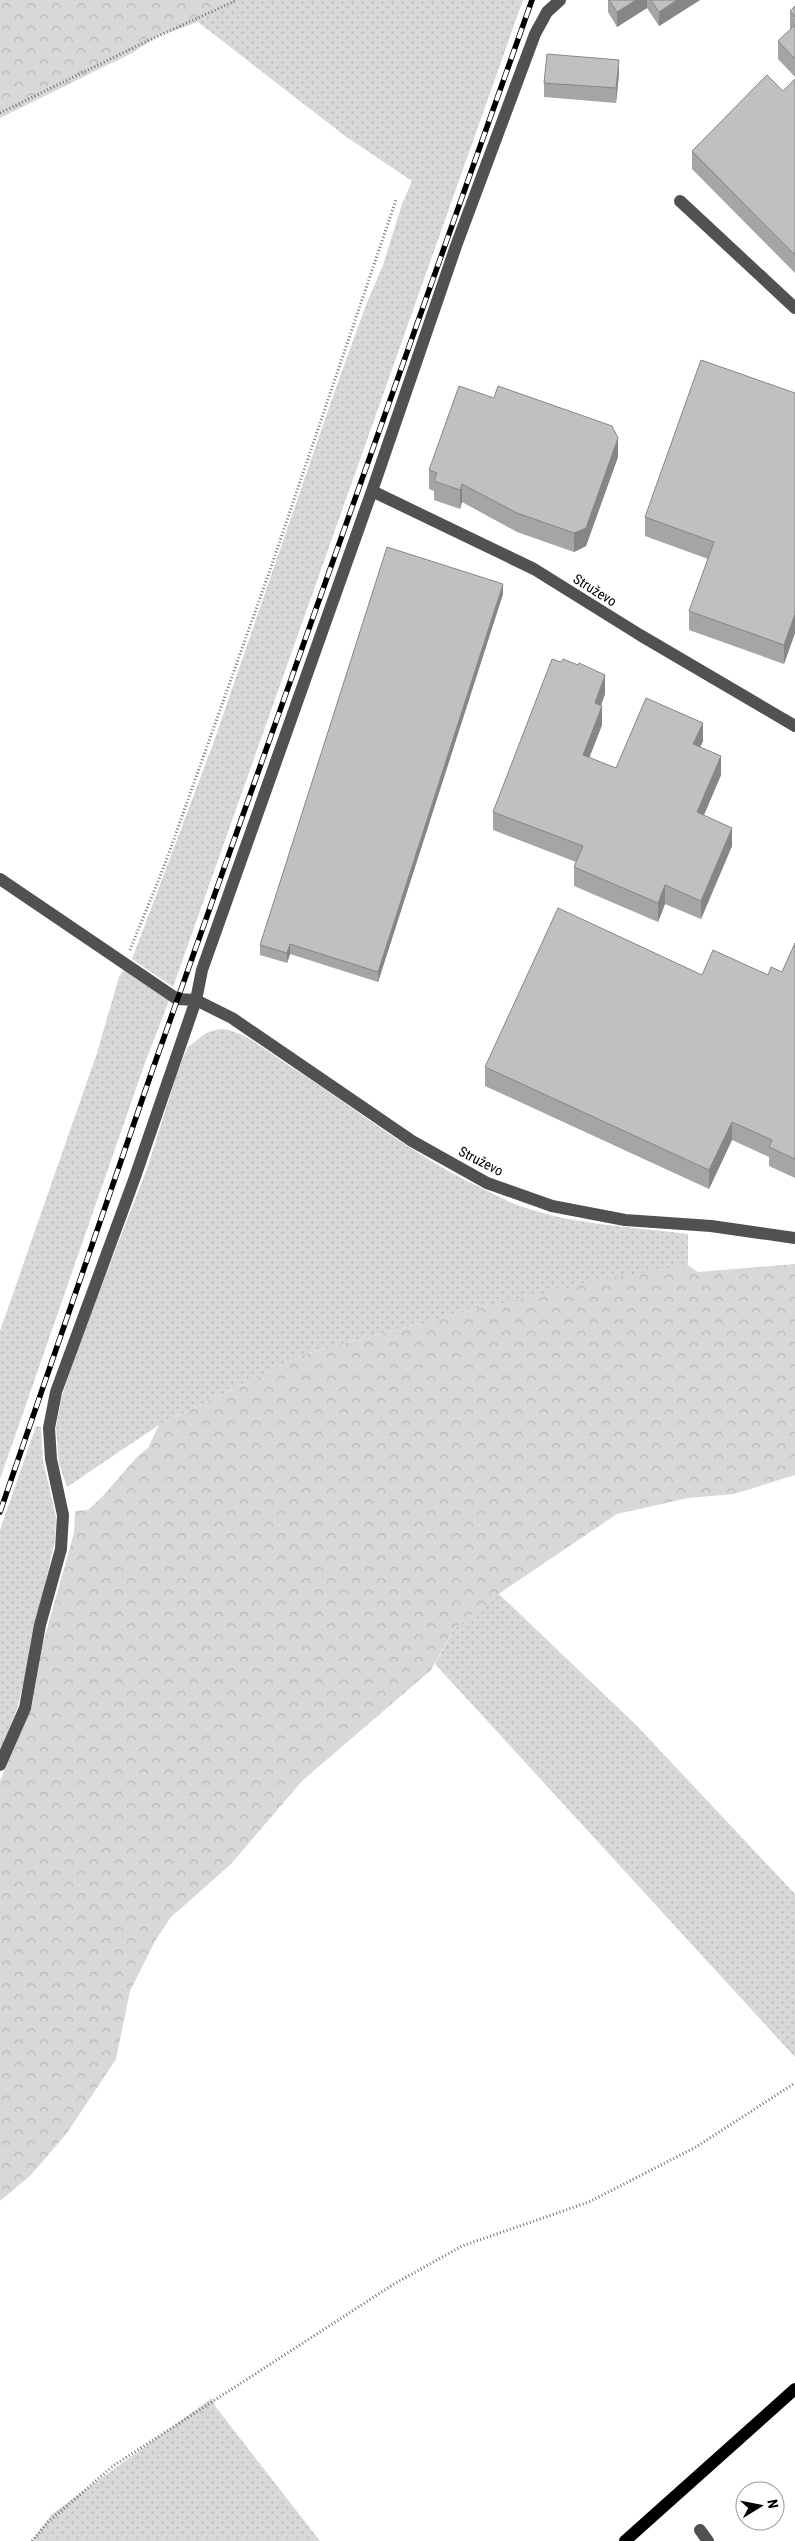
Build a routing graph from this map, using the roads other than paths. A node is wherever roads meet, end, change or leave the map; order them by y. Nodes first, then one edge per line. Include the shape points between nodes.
1 (560, 0) edge
2 (680, 201) dead end
3 (795, 308) edge
4 (372, 491) junction
5 (795, 726) edge
6 (0, 879) edge
7 (196, 1000) junction
8 (795, 1238) edge
9 (0, 1765) edge
10 (795, 2389) edge
11 (700, 2530) dead end
12 (625, 2541) edge
13 (708, 2541) edge

1 - 4 street via 547,12 535,34 508,102
2 - 3 street
4 - 5 street, Struževo via 534,570
4 - 7 street via 202,970
6 - 7 street, Struževo via 177,999
7 - 8 street, Struževo via 232,1018 412,1141 487,1184 552,1206 625,1220 711,1226
7 - 9 street via 56,1392 49,1428 51,1458 63,1515 61,1549 40,1625 25,1708
10 - 12 main road
11 - 13 street

